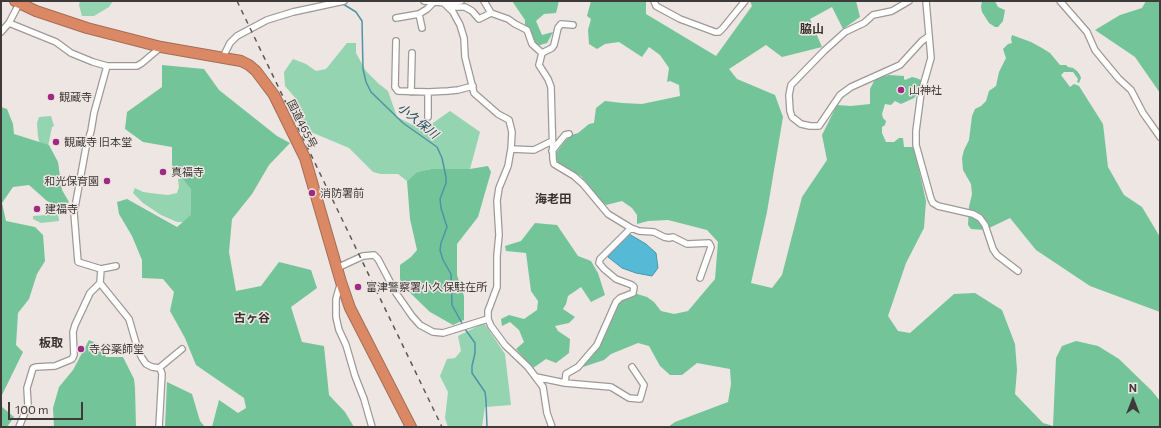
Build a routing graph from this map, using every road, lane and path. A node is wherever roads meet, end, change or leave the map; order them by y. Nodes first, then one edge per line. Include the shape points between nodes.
1 (344, 1) edge
2 (424, 1) edge
3 (461, 1) edge
4 (484, 1) edge
5 (654, 1) edge
6 (745, 1) edge
7 (909, 1) edge
8 (926, 1) edge
9 (1060, 1) edge
10 (18, 2) edge
11 (439, 2) edge
12 (491, 13) junction
13 (419, 14) junction
14 (396, 18) dead end
15 (9, 23) junction
16 (573, 25) dead end
17 (422, 28) dead end
18 (1, 32) edge
19 (929, 36) junction
20 (396, 41) dead end
21 (161, 47) junction
22 (412, 53) dead end
23 (542, 53) junction
24 (223, 57) junction
25 (107, 66) junction
26 (473, 86) junction
27 (411, 92) junction
28 (428, 92) junction
29 (428, 117) dead end
30 (569, 134) dead end
31 (1160, 137) edge
32 (552, 141) junction
33 (511, 150) junction
34 (552, 152) junction
35 (631, 228) junction
36 (116, 266) dead end
37 (337, 268) junction
38 (101, 270) junction
39 (1018, 271) dead end
40 (700, 278) dead end
41 (341, 282) junction
42 (100, 283) junction
43 (488, 318) junction
44 (182, 349) dead end
45 (632, 367) dead end
46 (159, 368) junction
47 (536, 377) junction
48 (565, 383) junction
49 (19, 427) edge
50 (159, 427) edge
51 (372, 427) edge
52 (411, 427) edge
53 (552, 427) edge

1 - 24 street via 267,20 237,36
2 - 11 street
3 - 11 street
4 - 12 street
5 - 6 street via 656,6 680,19 719,32
7 - 19 street via 892,11 873,15 864,23 845,32 824,51 791,85 789,95 792,117 801,124 819,126 840,95 900,65
8 - 19 street
9 - 31 street via 1087,32 1095,50 1131,90
10 - 15 street
10 - 21 highway, 国道465号 via 36,11 87,28
11 - 12 street via 454,7 465,7 479,19
11 - 13 street
11 - 26 street via 453,12 460,25
12 - 23 street via 527,30 532,44
13 - 14 street
13 - 17 street
15 - 18 street
15 - 25 street via 56,42 71,53
16 - 23 street via 561,24 554,45
19 - 39 street via 931,58 921,93 916,145 931,199 938,206 980,218 997,255
20 - 27 street via 395,87 398,91
21 - 24 highway, 国道465号
21 - 25 street via 137,66
22 - 27 street
23 - 32 street via 539,65 551,87
24 - 37 highway, 国道465号 via 241,60 249,65 274,95 306,158
25 - 38 street via 85,152 74,215 78,262
26 - 28 street
26 - 33 street via 474,93 509,120 512,132
27 - 28 street
28 - 29 street
30 - 34 street via 565,135
32 - 33 street via 534,150
32 - 34 street
33 - 43 street via 497,201 498,287 488,311
34 - 35 street via 554,164 583,184 608,214
35 - 40 street via 673,237 687,244 708,243 711,247
35 - 48 street via 599,263 616,279 632,285 633,293 616,302 597,344 578,367 566,374
36 - 38 street
37 - 41 highway, 国道465号
37 - 43 street via 363,256 374,255 396,293 420,325 433,332 443,333
38 - 42 street
41 - 51 street via 336,299 336,317
41 - 52 highway, 国道465号 via 350,308
42 - 46 street via 131,324 138,350 146,364
42 - 49 street via 90,293 75,325 72,359 55,366 33,368 27,388 28,405
43 - 47 street via 505,345
44 - 46 street
45 - 48 street via 644,385 640,400 629,398 611,388
46 - 50 street via 162,374
47 - 48 street
47 - 53 street via 543,387

